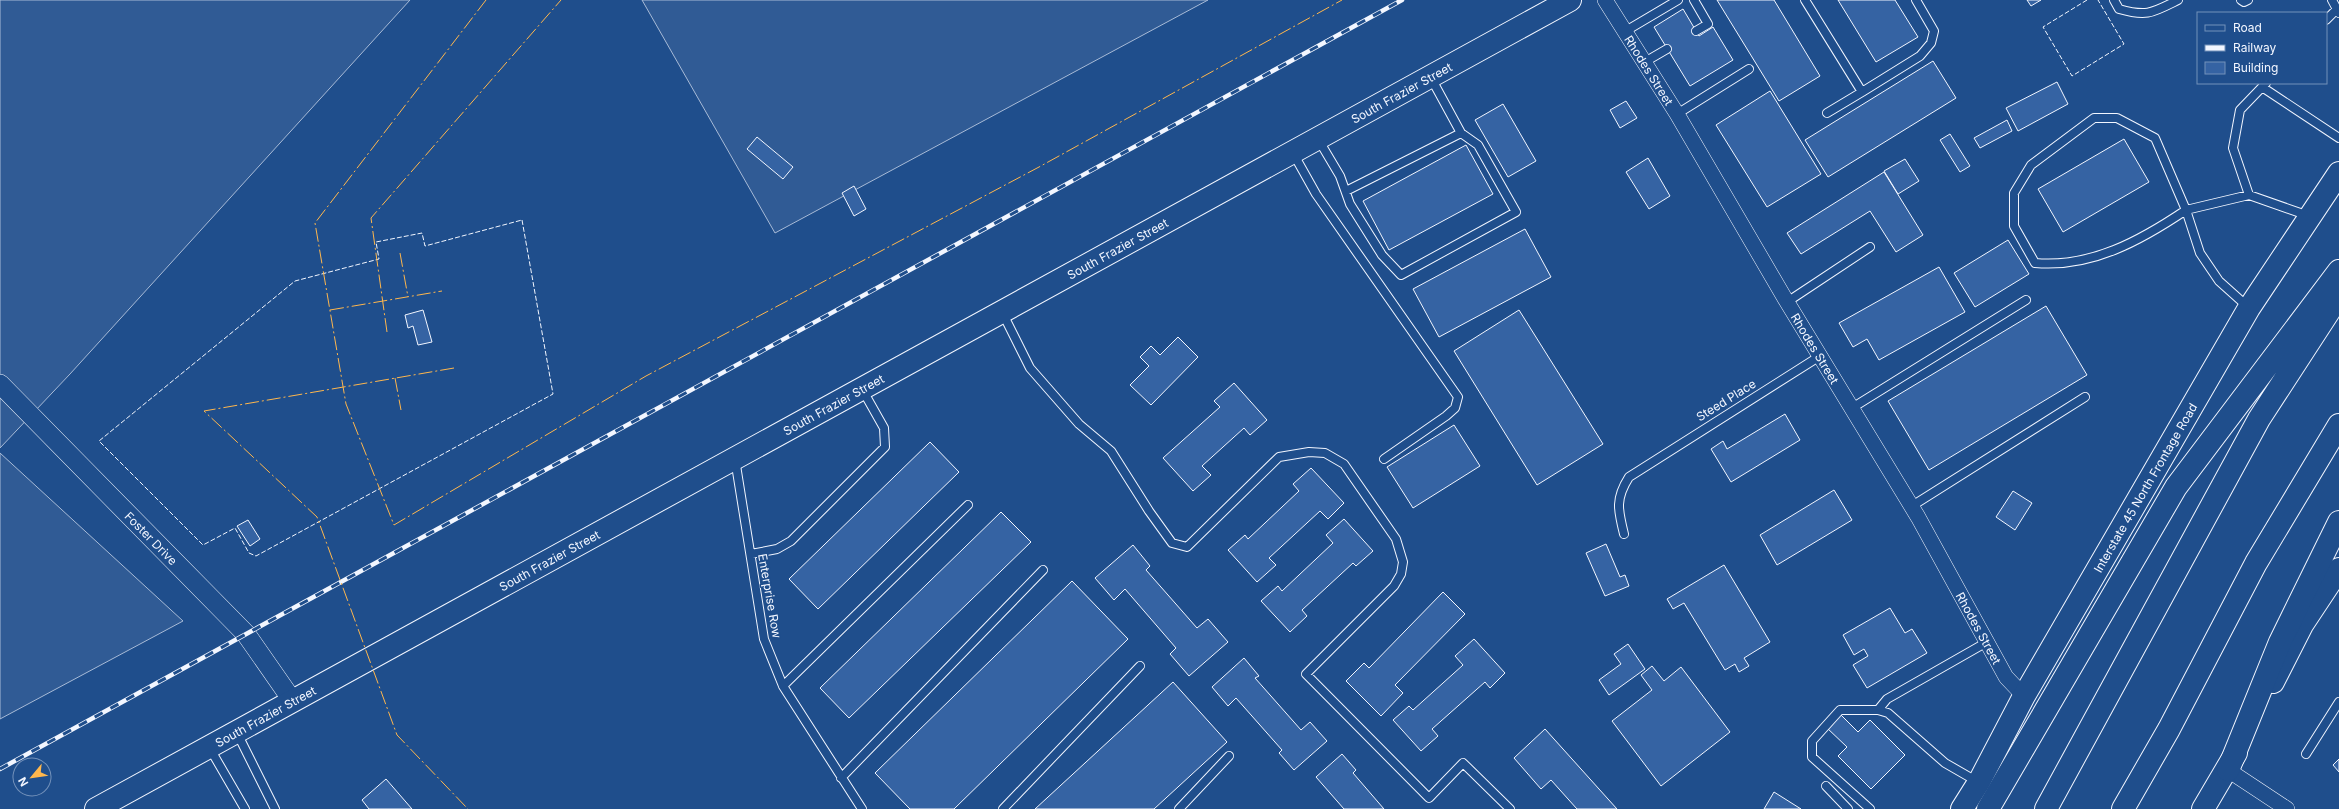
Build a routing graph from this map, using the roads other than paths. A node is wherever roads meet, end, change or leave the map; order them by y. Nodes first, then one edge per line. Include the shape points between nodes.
1 (1570, 0) edge
2 (1605, 0) edge
3 (1678, 0) edge
4 (1694, 0) edge
5 (1805, 0) edge
6 (1916, 0) edge
7 (2114, 0) edge
8 (2178, 0) edge
9 (2241, 0) edge
10 (2248, 0) edge
11 (2332, 0) edge
12 (2338, 11) edge
13 (2327, 19) edge
14 (1696, 31) dead end
15 (1624, 32) junction
16 (1667, 49) dead end
17 (1643, 63) junction
18 (1749, 69) dead end
19 (1431, 77) junction
20 (2264, 85) edge
21 (1862, 92) junction
22 (1827, 113) dead end
23 (1677, 114) junction
24 (1461, 133) junction
25 (2339, 138) edge
26 (1318, 139) junction
27 (1293, 153) junction
28 (2339, 173) edge
29 (1346, 191) junction
30 (2249, 195) junction
31 (2186, 210) junction
32 (2311, 217) junction
33 (1870, 246) dead end
34 (2339, 270) edge
35 (2339, 296) edge
36 (2026, 300) dead end
37 (1787, 302) junction
38 (2249, 308) junction
39 (1002, 312) junction
40 (1820, 356) junction
41 (0, 384) edge
42 (862, 388) junction
43 (2085, 397) dead end
44 (1852, 408) junction
45 (2339, 424) edge
46 (735, 458) junction
47 (1384, 459) dead end
48 (968, 505) dead end
49 (1912, 506) junction
50 (2339, 522) edge
51 (1624, 534) dead end
52 (751, 554) junction
53 (2339, 569) edge
54 (1043, 570) dead end
55 (1987, 642) junction
56 (1140, 666) dead end
57 (783, 686) junction
58 (2024, 696) junction
59 (292, 700) junction
60 (2339, 702) edge
61 (1878, 710) junction
62 (236, 732) junction
63 (209, 746) junction
64 (2306, 754) dead end
65 (1229, 756) dead end
66 (2228, 770) junction
67 (841, 778) junction
68 (1979, 782) junction
69 (1826, 786) dead end
70 (104, 807) edge
71 (246, 809) edge
72 (275, 809) edge
73 (862, 809) edge
74 (1003, 809) edge
75 (1179, 809) edge
76 (1510, 809) edge
77 (1848, 809) edge
78 (1870, 809) edge
79 (1962, 809) edge
80 (1988, 809) edge
81 (2046, 809) edge
82 (2123, 809) edge
83 (2203, 809) edge
84 (2287, 809) edge

1 - 19 main road, South Frazier Street
2 - 15 street, Rhodes Street
3 - 15 lane
4 - 14 lane via 1708,24
5 - 21 lane
6 - 21 lane via 1934,31 1931,43 1920,56
7 - 8 lane via 2119,9 2139,14 2155,12
9 - 10 lane
11 - 12 lane
12 - 13 lane
15 - 17 street, Rhodes Street
16 - 17 lane
17 - 23 street, Rhodes Street
18 - 23 lane
19 - 24 lane
19 - 26 main road, South Frazier Street
20 - 25 lane
20 - 30 lane via 2240,110 2233,148
21 - 22 lane
23 - 37 street, Rhodes Street
24 - 29 lane
24 - 29 lane via 1478,145 1516,212 1401,275 1382,255 1350,204
26 - 27 main road, South Frazier Street
26 - 29 lane
27 - 39 main road, South Frazier Street
27 - 47 lane via 1316,194 1458,397 1455,408 1446,416
28 - 32 main road, Interstate 45 North Frontage Road
30 - 31 lane
30 - 32 lane
31 - 31 lane via 2155,138 2117,118 2094,118 2031,165 2014,193 2014,226 2035,264 2055,265 2098,258 2160,228
31 - 38 lane via 2200,253 2218,282
32 - 38 main road, Interstate 45 North Frontage Road
33 - 37 lane
34 - 80 main road via 2176,487
35 - 81 main road via 2258,420
36 - 44 lane
37 - 40 street, Rhodes Street
38 - 58 main road, Interstate 45 North Frontage Road
39 - 42 main road, South Frazier Street
39 - 76 lane via 1030,368 1079,424 1111,451 1148,511 1172,543 1188,547 1279,458 1309,452 1325,454 1344,464 1388,525 1401,550 1401,574 1394,586 1306,674 1429,798 1463,763
40 - 44 street, Rhodes Street
40 - 51 lane, Steed Place via 1629,477 1620,491 1619,514
41 - 59 street, Foster Drive via 246,634
42 - 46 main road, South Frazier Street
42 - 52 lane via 884,428 885,447 791,541 777,548
43 - 49 lane
44 - 49 street, Rhodes Street
45 - 82 main road via 2256,563 2169,729
46 - 52 lane, Enterprise Row
46 - 59 main road, South Frazier Street
48 - 57 lane
49 - 55 street, Rhodes Street
50 - 66 main road via 2280,642
52 - 57 lane, Enterprise Row via 764,639
53 - 66 main road via 2302,625
54 - 67 lane
55 - 58 street, Rhodes Street via 2006,677
55 - 61 lane via 1887,699
56 - 74 lane
57 - 67 lane, Enterprise Row
58 - 68 main road, Interstate 45 North Frontage Road
59 - 62 main road, South Frazier Street
60 - 64 lane
61 - 68 lane via 1888,713 1944,763
61 - 78 lane via 1840,710 1812,741 1812,757
62 - 63 main road, South Frazier Street
62 - 72 lane
63 - 70 main road, South Frazier Street
63 - 71 lane
65 - 75 lane
66 - 83 main road
66 - 84 street
67 - 73 lane, Enterprise Row
68 - 79 main road, Interstate 45 North Frontage Road
69 - 77 lane

